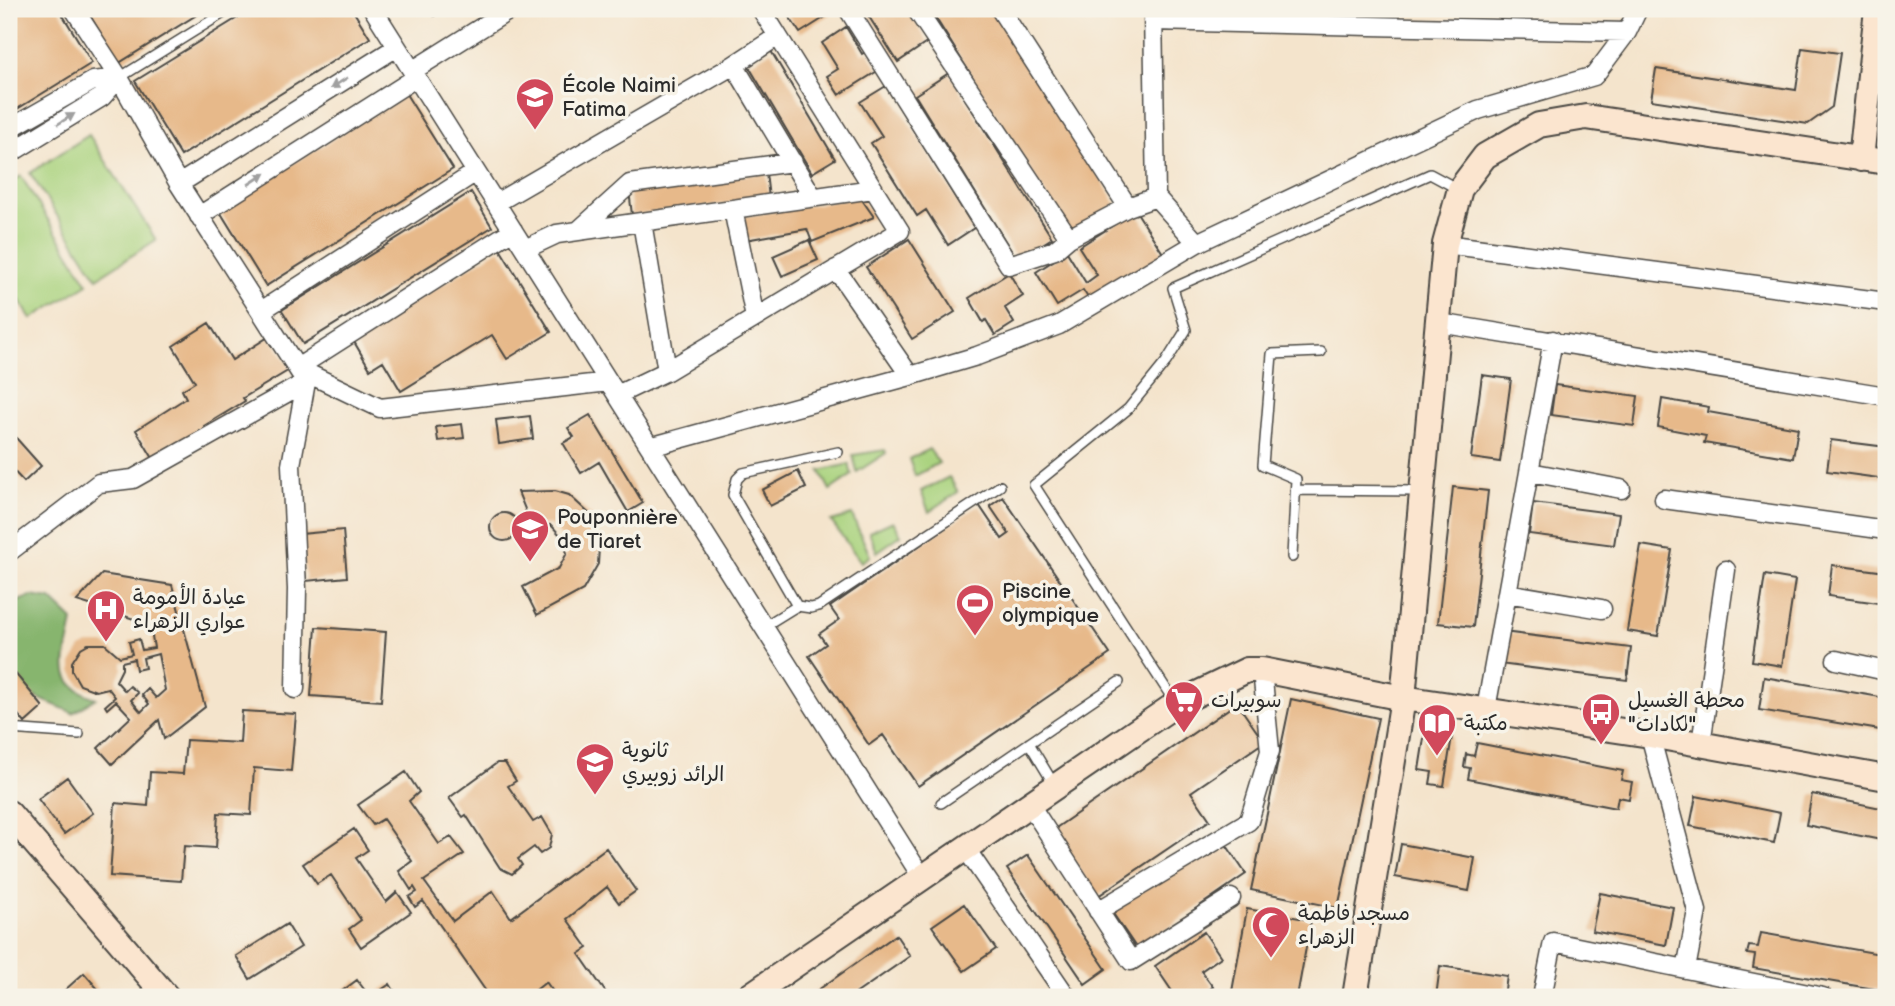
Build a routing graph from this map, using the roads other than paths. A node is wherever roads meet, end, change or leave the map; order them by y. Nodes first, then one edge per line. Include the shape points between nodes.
1 (74, 9) edge
2 (230, 9) edge
3 (373, 9) edge
4 (511, 9) edge
5 (761, 9) edge
6 (848, 9) edge
7 (916, 9) edge
8 (1000, 9) edge
9 (1638, 9) edge
10 (1877, 9) edge
11 (1153, 15) edge
12 (1627, 32) junction
13 (778, 36) junction
14 (397, 47) junction
15 (1880, 64) edge
16 (734, 65) junction
17 (414, 74) junction
18 (119, 78) junction
19 (9, 129) edge
20 (9, 154) edge
21 (1861, 159) junction
22 (793, 162) junction
23 (1886, 162) edge
24 (476, 172) junction
25 (179, 184) junction
26 (873, 189) junction
27 (1460, 190) junction
28 (813, 197) junction
29 (1156, 197) junction
30 (496, 203) junction
31 (1128, 207) junction
32 (733, 209) junction
33 (199, 216) junction
34 (642, 222) junction
35 (513, 230) junction
36 (578, 231) junction
37 (1069, 238) junction
38 (1197, 243) junction
39 (1445, 244) junction
40 (525, 249) junction
41 (836, 269) junction
42 (1886, 302) edge
43 (261, 311) junction
44 (755, 318) junction
45 (1439, 323) junction
46 (1553, 340) junction
47 (1321, 352) dead end
48 (667, 370) junction
49 (301, 375) junction
50 (910, 376) junction
51 (613, 388) junction
52 (1886, 396) edge
53 (650, 447) junction
54 (838, 452) dead end
55 (1530, 472) junction
56 (1000, 486) dead end
57 (1621, 489) dead end
58 (1296, 491) junction
59 (1424, 491) junction
60 (1664, 499) dead end
61 (1886, 530) edge
62 (9, 552) edge
63 (1292, 557) dead end
64 (1726, 570) dead end
65 (1507, 593) junction
66 (797, 606) junction
67 (1602, 609) dead end
68 (763, 626) junction
69 (1836, 660) dead end
70 (1262, 670) junction
71 (1886, 671) edge
72 (1119, 681) dead end
73 (295, 690) dead end
74 (1404, 698) junction
75 (1176, 704) junction
76 (1486, 709) junction
77 (9, 729) edge
78 (79, 734) dead end
79 (1650, 735) junction
80 (1029, 743) junction
81 (1701, 744) junction
82 (1886, 778) edge
83 (1056, 788) junction
84 (941, 803) dead end
85 (1030, 805) junction
86 (9, 813) edge
87 (966, 849) junction
88 (923, 879) junction
89 (1231, 898) dead end
90 (1098, 911) junction
91 (1686, 969) junction
92 (1782, 993) edge
93 (167, 997) edge
94 (747, 997) edge
95 (1067, 997) edge
96 (1355, 997) edge
97 (1542, 997) edge
98 (1824, 997) edge

1 - 18 street
2 - 18 lane
3 - 14 street
4 - 17 street
5 - 13 street
6 - 37 street via 1009,265 1055,250
7 - 37 street
8 - 31 street
9 - 12 street
10 - 15 street
11 - 12 street
11 - 29 street
12 - 38 street via 1594,76 1478,110
13 - 16 street
13 - 26 street
14 - 17 street
14 -> 25 street
15 - 21 street
16 - 22 street
16 - 30 street
17 - 24 street
33 -> 17 street
18 - 19 street via 93,82
20 -> 18 street via 102,97
18 - 25 street
21 - 23 street
21 - 27 street via 1586,117 1539,125 1485,156
22 - 28 street
22 - 36 street via 630,184
24 - 30 street
24 - 43 street
25 - 33 street
26 - 28 street
26 - 41 street via 900,231
27 - 39 street
27 - 75 lane via 1430,174 1173,288 1186,330 1166,362 1128,409 1034,485
28 - 32 street
29 - 31 street
29 - 38 street
30 - 35 street
31 - 37 street
32 - 34 street
32 - 44 street
33 - 43 street
34 - 36 street
34 - 48 street
35 - 40 street
35 - 49 street
36 - 40 street via 558,234
38 - 50 street via 1059,325
39 - 42 street
39 - 45 street
40 - 51 street
41 - 44 street
41 - 50 street
43 - 49 street
44 - 48 street
45 - 46 street
45 - 59 street
46 - 52 street
46 - 55 street
47 - 58 lane via 1272,354 1263,465 1296,479
48 - 51 street
49 - 51 street via 380,408
49 - 62 street via 133,479 99,482
49 - 73 street via 291,465 297,589
50 - 53 street
51 - 53 street
53 - 68 street
54 - 66 lane via 743,473 733,487 733,495
55 - 57 street
55 - 65 street
56 - 66 lane via 819,606
58 - 59 lane
58 - 63 lane
59 - 74 street
60 - 61 street
64 - 81 street
65 - 67 street
65 - 76 street
66 - 68 lane
68 - 88 street
69 - 71 street
70 - 74 street
70 - 75 street via 1247,670
70 - 90 street via 1270,751 1249,821
72 - 80 lane
74 - 76 street
74 - 96 street
75 - 83 street
76 - 79 street
77 - 78 lane
79 - 81 street
79 - 91 street via 1697,911
80 - 83 lane
80 - 84 lane
81 - 82 street
83 - 85 street
85 - 87 street
85 - 90 street
86 - 93 street
87 - 88 street
87 - 95 street
88 - 94 street
89 - 90 street via 1131,961
91 - 92 street
91 - 97 street via 1553,942
92 - 98 street

